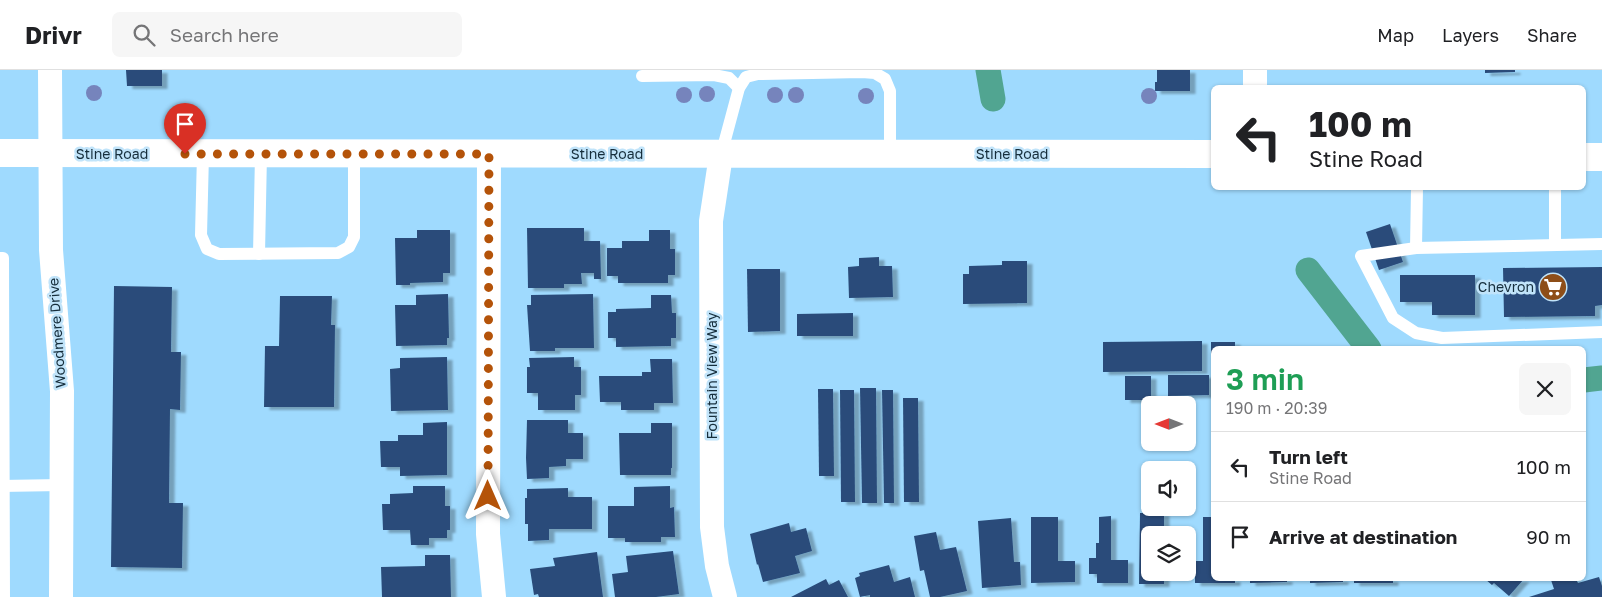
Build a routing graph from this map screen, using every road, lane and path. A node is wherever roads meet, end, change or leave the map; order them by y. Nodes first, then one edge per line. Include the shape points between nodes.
1 (50, 70) edge
2 (1255, 70) edge
3 (642, 76) dead end
4 (1255, 85) edge
5 (739, 88) junction
6 (0, 153) edge
7 (50, 154) junction
8 (203, 154) junction
9 (261, 154) junction
10 (354, 154) junction
11 (489, 154) junction
12 (890, 154) junction
13 (1211, 154) edge
14 (721, 155) junction
15 (1586, 157) edge
16 (1602, 157) edge
17 (1417, 190) edge
18 (1556, 190) edge
19 (1602, 244) edge
20 (1555, 245) junction
21 (1416, 248) junction
22 (260, 254) junction
23 (0, 258) edge
24 (1602, 332) edge
25 (62, 485) junction
26 (2, 486) edge
27 (4, 597) edge
28 (61, 597) edge
29 (494, 597) edge
30 (725, 597) edge

1 - 7 street, Woodmere Drive
2 - 4 street
3 - 5 lane via 714,75 729,78
5 - 12 lane via 746,77 758,74 875,73 885,79 890,91
5 - 14 lane
6 - 7 main road, Stine Road
7 - 8 main road, Stine Road
7 - 25 street, Woodmere Drive via 51,250 62,391
8 - 9 main road, Stine Road
8 - 22 lane via 201,235 207,249 219,254
9 - 10 main road, Stine Road
9 - 22 lane
10 - 11 main road, Stine Road
10 - 22 lane via 354,237 349,247 338,253
11 - 14 main road, Stine Road
11 - 29 street via 488,534
12 - 13 main road, Stine Road
12 - 14 main road, Stine Road
14 - 30 street, Fountain View Way via 711,222 712,527
15 - 16 main road
17 - 21 lane
18 - 20 lane
19 - 20 lane
20 - 21 lane
21 - 24 lane via 1361,256 1393,318 1416,333 1442,338
23 - 26 lane via 4,258
25 - 26 lane
25 - 28 street, Woodmere Drive
26 - 27 lane

